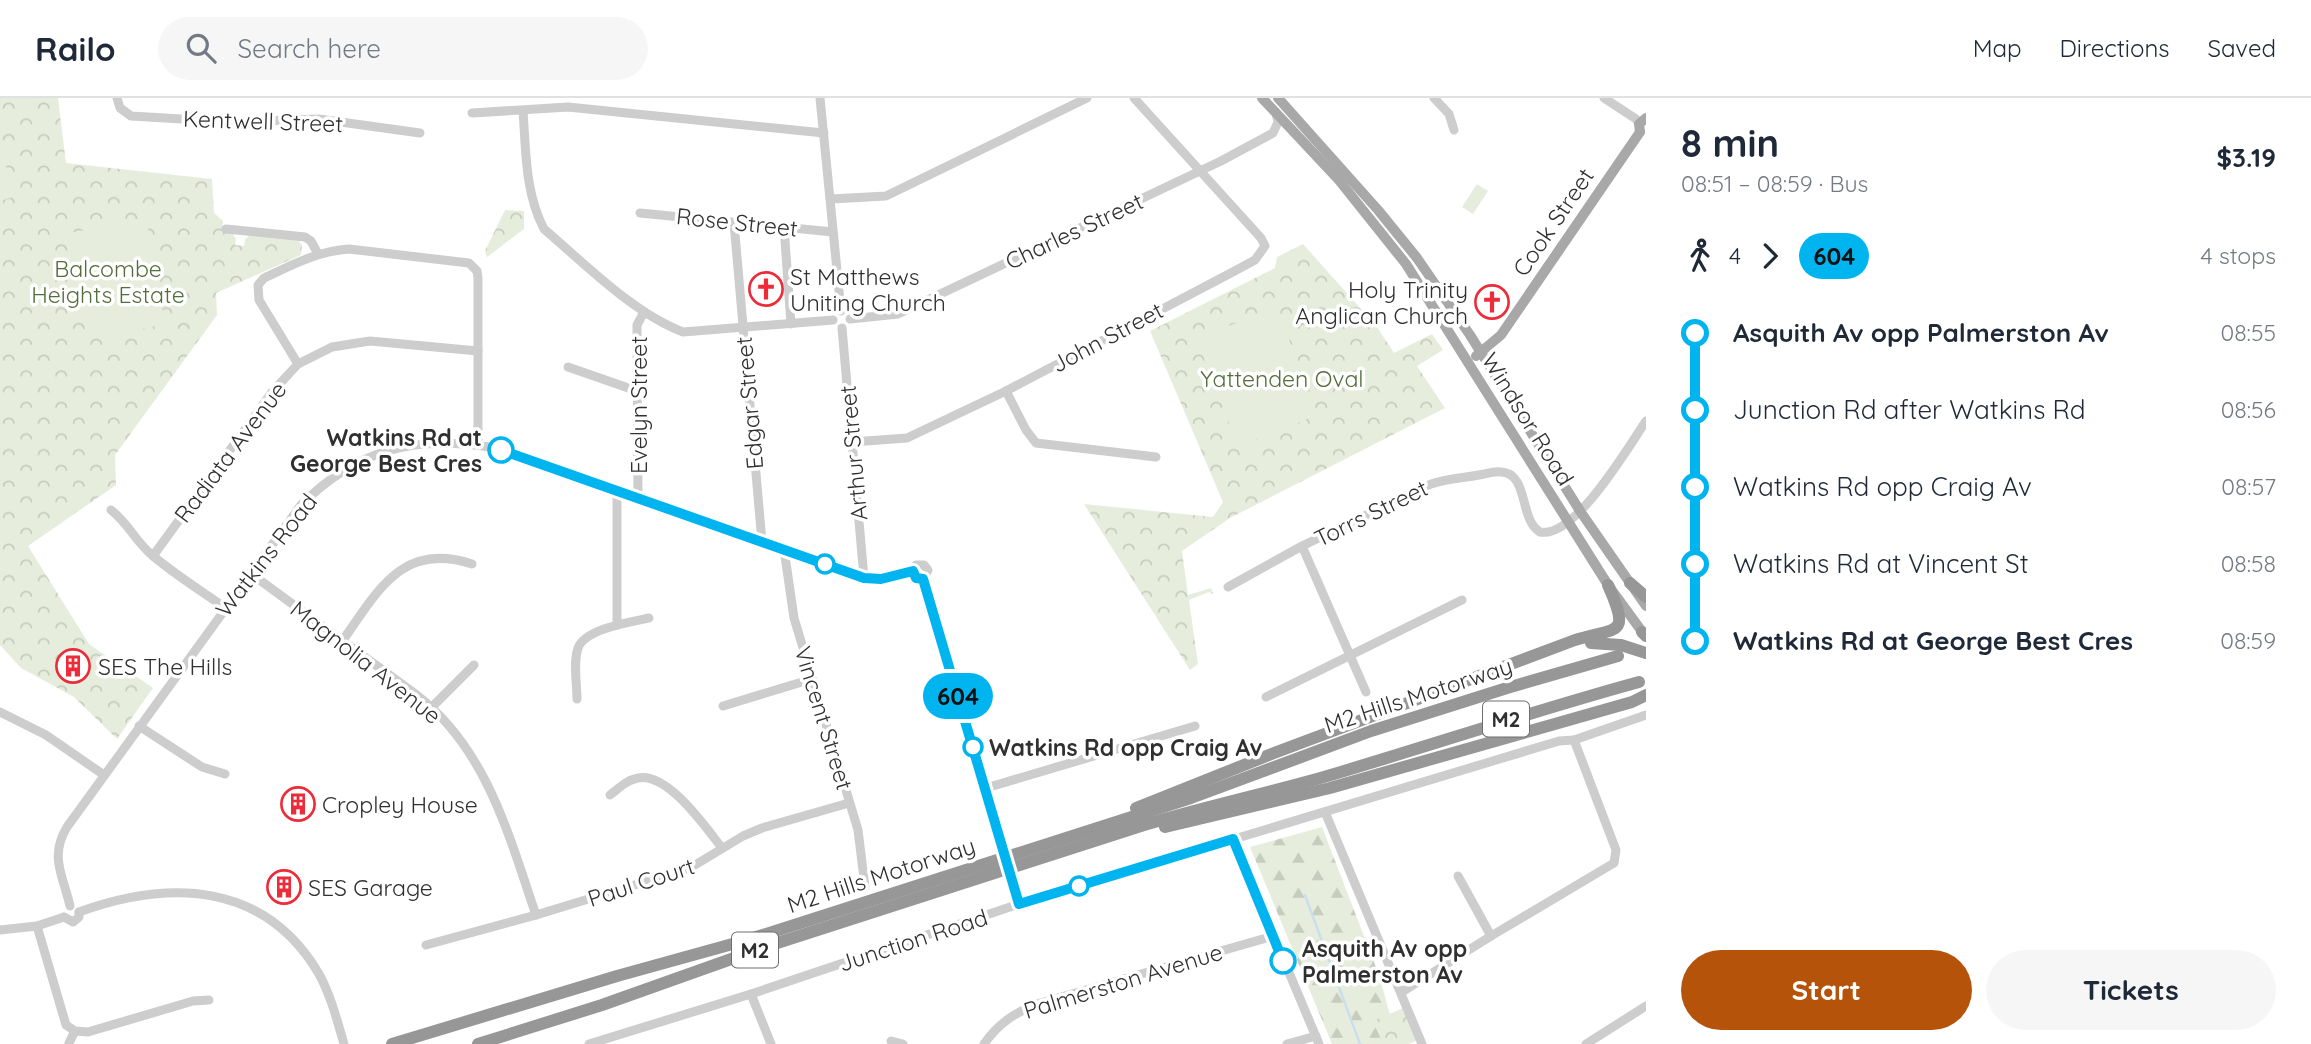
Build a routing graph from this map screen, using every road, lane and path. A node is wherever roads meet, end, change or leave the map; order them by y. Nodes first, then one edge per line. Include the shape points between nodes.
1 (117, 98) edge
2 (820, 98) edge
3 (1087, 98) edge
4 (1134, 98) edge
5 (1262, 98) edge
6 (1278, 98) edge
7 (1434, 98) edge
8 (1604, 98) edge
9 (523, 111) junction
10 (472, 113) dead end
11 (1276, 113) junction
12 (1643, 127) edge
13 (1454, 130) dead end
14 (420, 133) dead end
15 (824, 133) junction
16 (1202, 172) junction
17 (831, 199) junction
18 (640, 212) dead end
19 (734, 223) junction
20 (784, 227) junction
21 (226, 229) dead end
22 (834, 232) junction
23 (318, 254) junction
24 (841, 311) junction
25 (644, 312) junction
26 (850, 319) junction
27 (833, 320) junction
28 (791, 324) junction
29 (742, 328) junction
30 (842, 328) junction
31 (478, 351) junction
32 (1481, 353) junction
33 (1468, 361) junction
34 (298, 364) junction
35 (568, 368) dead end
36 (637, 391) junction
37 (1006, 391) junction
38 (1646, 421) edge
39 (852, 442) junction
40 (478, 445) junction
41 (1156, 457) dead end
42 (617, 491) junction
43 (638, 499) junction
44 (111, 510) dead end
45 (1580, 511) junction
46 (1567, 521) junction
47 (762, 542) junction
48 (1302, 547) junction
49 (784, 549) junction
50 (153, 556) junction
51 (472, 564) dead end
52 (250, 573) junction
53 (864, 578) junction
54 (1630, 583) junction
55 (1608, 584) junction
56 (1228, 587) dead end
57 (1646, 597) edge
58 (1462, 600) dead end
59 (1646, 606) edge
60 (224, 607) junction
61 (649, 618) dead end
62 (617, 625) junction
63 (1645, 635) edge
64 (343, 640) junction
65 (1546, 653) junction
66 (1646, 653) edge
67 (1350, 654) junction
68 (1618, 656) dead end
69 (474, 665) dead end
70 (812, 679) junction
71 (1639, 682) dead end
72 (1366, 692) dead end
73 (1266, 697) dead end
74 (1645, 697) edge
75 (577, 699) dead end
76 (723, 706) dead end
77 (432, 707) junction
78 (0, 712) edge
79 (1646, 715) edge
80 (139, 726) junction
81 (1195, 726) dead end
82 (1574, 740) junction
83 (225, 774) dead end
84 (104, 775) junction
85 (986, 788) junction
86 (610, 795) dead end
87 (849, 803) junction
88 (1325, 812) junction
89 (1233, 839) junction
90 (1055, 842) junction
91 (722, 848) junction
92 (1033, 861) junction
93 (1458, 876) dead end
94 (865, 887) dead end
95 (1019, 904) junction
96 (70, 906) junction
97 (79, 912) junction
98 (536, 915) junction
99 (64, 917) junction
100 (37, 926) junction
101 (0, 930) edge
102 (1273, 936) junction
103 (1491, 936) junction
104 (426, 945) dead end
105 (1402, 992) junction
106 (751, 994) junction
107 (209, 1000) dead end
108 (1646, 1006) edge
109 (75, 1031) junction
110 (1318, 1040) edge
111 (891, 1041) dead end
112 (343, 1042) edge
113 (69, 1043) edge
114 (392, 1044) edge
115 (478, 1044) edge
116 (589, 1044) edge
117 (771, 1044) edge
118 (902, 1044) edge
119 (984, 1044) edge
120 (1287, 1044) edge
121 (1422, 1044) edge
122 (1586, 1044) edge

1 - 14 street, Kentwell Street via 120,108 131,116 232,122 319,118
2 - 15 street
3 - 17 street via 886,196
4 - 16 street
5 - 11 main road, Windsor Road
6 - 32 main road, Windsor Road via 1398,234
7 - 13 street via 1449,114
8 - 12 street
9 - 10 street
9 - 15 street via 568,107
9 - 25 street via 529,184 544,229
11 - 16 street, Charles Street via 1273,133
11 - 33 main road, Windsor Road via 1386,237
12 - 32 main road, Cook Street via 1501,335
15 - 17 street
16 - 26 street, Charles Street via 898,314
16 - 37 street, John Street via 1264,242 1260,256
17 - 22 street
18 - 19 street, Rose Street
19 - 20 street, Rose Street
19 - 29 street, Edgar Street
20 - 22 street, Rose Street
20 - 28 street
21 - 23 street via 305,237
22 - 24 street
23 - 31 street via 349,249 469,262 478,278
23 - 34 street via 258,285 259,300
24 - 26 street
24 - 27 street
25 - 29 street via 682,332
25 - 36 street, Evelyn Street via 637,325
26 - 30 street
27 - 28 street
27 - 30 street
28 - 29 street
29 - 47 street, Edgar Street
30 - 39 street, Arthur Street
31 - 34 street, Radiata Avenue via 370,341 332,347
31 - 40 street
32 - 33 main road, Cook Street
32 - 45 main road, Windsor Road
33 - 46 main road, Windsor Road
34 - 50 street, Radiata Avenue via 272,392
35 - 36 street
36 - 43 street, Evelyn Street
37 - 39 street, John Street via 907,438
37 - 41 street via 1036,443
38 - 45 street via 1591,502
39 - 53 street, Arthur Street
40 - 42 street, Watkins Road
40 - 52 street, Watkins Road via 412,444 352,465 331,477 301,505
42 - 43 street, Watkins Road
42 - 62 street
43 - 47 street, Watkins Road
44 - 50 street via 125,520
45 - 46 street
45 - 54 main road, Windsor Road
46 - 48 street, Torrs Street via 1551,532 1535,529 1516,481 1507,473 1496,472 1431,484
46 - 55 main road, Windsor Road
47 - 49 street, Watkins Road
48 - 56 street, Torrs Street
48 - 67 street
49 - 53 street, Watkins Road
49 - 70 street, Vincent Street via 794,618
50 - 60 street
51 - 64 street via 436,558 399,570
52 - 60 street, Watkins Road
52 - 64 street, Magnolia Avenue
53 - 85 street, Watkins Road via 881,579 913,571 916,565 928,570 923,579
54 - 57 highway
54 - 59 main road, Windsor Road
55 - 63 main road, Windsor Road
55 - 65 highway via 1619,613 1614,630
58 - 67 street
60 - 80 street, Watkins Road
61 - 62 street
62 - 75 street via 588,635 579,645
64 - 77 street, Magnolia Avenue
65 - 66 highway via 1591,643
65 - 90 highway via 1274,753
67 - 72 street
67 - 73 street
68 - 90 highway, M2 Hills Motorway / M2 via 1371,731 1191,798
69 - 77 street
70 - 76 street
70 - 87 street, Vincent Street
71 - 92 highway, M2 Hills Motorway / M2 via 1319,778 1196,809
74 - 92 highway via 1368,778
77 - 98 street, Magnolia Avenue via 491,789
78 - 84 street via 46,735
79 - 82 street, Junction Road
80 - 83 street via 202,767
80 - 84 street, Watkins Road
81 - 85 street
82 - 88 street, Junction Road
82 - 103 street via 1616,850 1614,863
84 - 96 street, Watkins Road via 59,841 57,859
85 - 95 street
86 - 91 street via 640,777 654,780 683,800
87 - 91 street, Paul Court via 762,828
87 - 94 street, Vincent Street via 858,830
88 - 89 street, Junction Road
88 - 105 street
89 - 95 street, Junction Road
89 - 102 street
90 - 114 highway, M2 Hills Motorway / M2 via 747,940
91 - 98 street, Paul Court via 690,868
92 - 115 highway, M2 Hills Motorway / M2
93 - 103 street
95 - 106 street, Junction Road
96 - 97 street
96 - 99 street
97 - 99 street via 73,922
97 - 112 street via 177,891 246,907 280,928 310,960 326,988
98 - 104 street, Paul Court
99 - 100 street
100 - 101 street
100 - 109 street via 66,1025
102 - 110 street
102 - 119 street, Palmerston Avenue via 1037,1004 1007,1019
103 - 105 street
105 - 121 street
106 - 116 street, Junction Road
106 - 117 street
107 - 109 street via 88,1032
108 - 122 street
109 - 113 street
110 - 120 street
111 - 118 street

